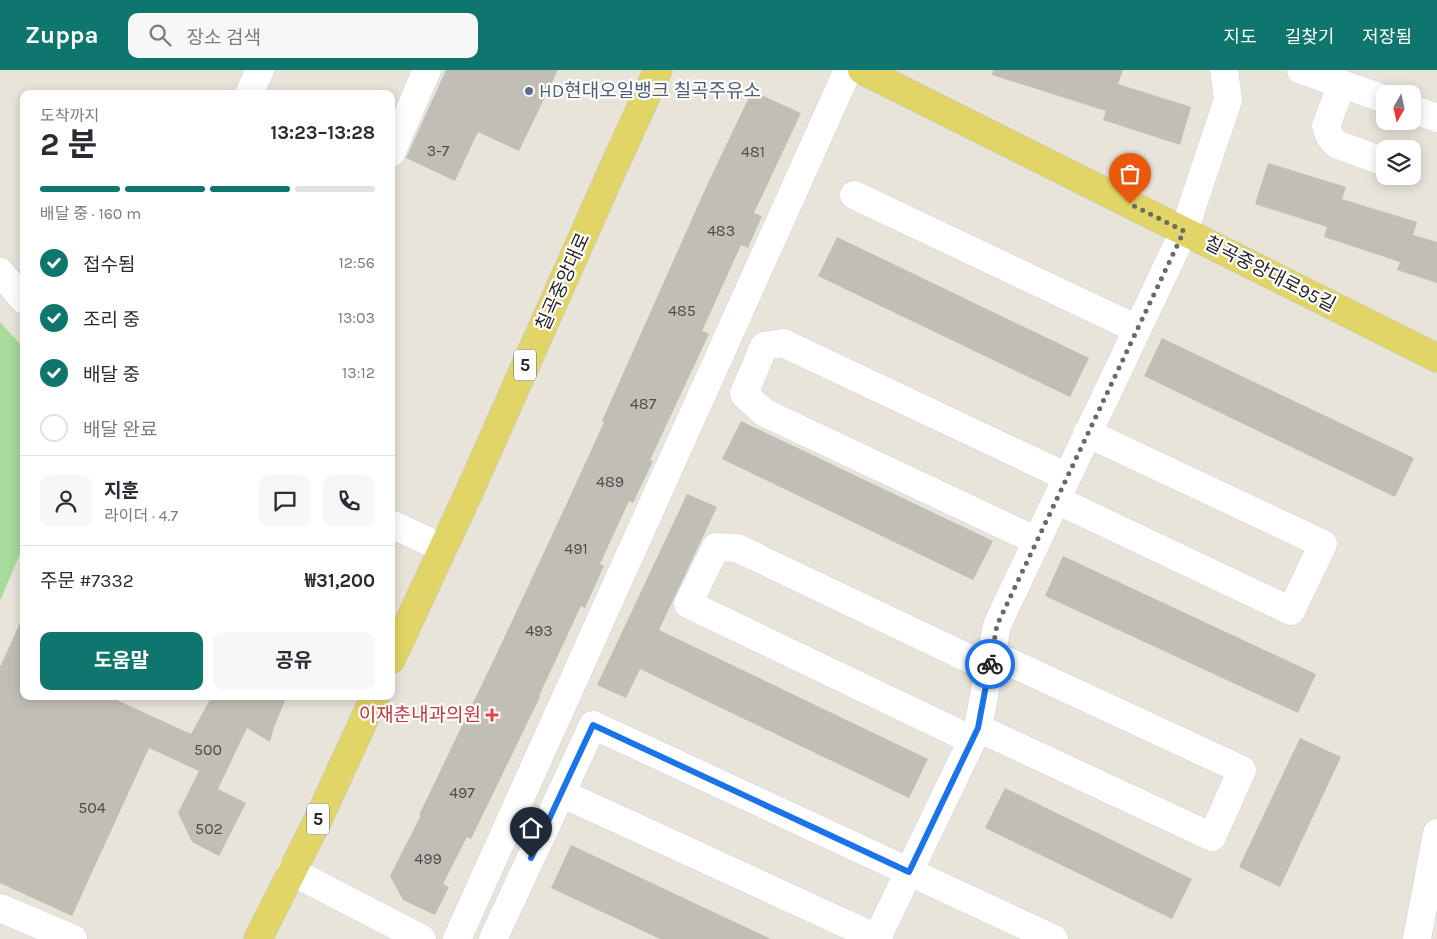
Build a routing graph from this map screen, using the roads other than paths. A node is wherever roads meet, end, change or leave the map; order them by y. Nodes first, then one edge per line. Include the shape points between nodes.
1 (260, 70) edge
2 (428, 70) edge
3 (658, 70) edge
4 (848, 70) edge
5 (862, 70) edge
6 (1224, 70) edge
7 (1302, 70) edge
8 (1342, 84) junction
9 (252, 90) edge
10 (1376, 96) edge
11 (1421, 112) edge
12 (1437, 118) edge
13 (395, 144) edge
14 (1376, 159) edge
15 (854, 195) dead end
16 (1184, 231) junction
17 (0, 272) edge
18 (20, 295) edge
19 (1137, 329) junction
20 (1437, 358) edge
21 (1087, 433) junction
22 (1062, 488) junction
23 (395, 526) edge
24 (1037, 541) junction
25 (443, 548) junction
26 (395, 651) edge
27 (990, 661) junction
28 (373, 700) edge
29 (975, 734) junction
30 (561, 793) junction
31 (1437, 834) edge
32 (291, 871) junction
33 (909, 872) junction
34 (0, 908) edge
35 (73, 939) edge
36 (258, 939) edge
37 (422, 939) edge
38 (457, 939) edge
39 (492, 939) edge
40 (878, 939) edge
41 (1054, 939) edge
42 (1417, 939) edge

1 - 9 street
2 - 13 street
3 - 25 main road, 칠곡중앙대로 / 5
4 - 38 street
5 - 16 main road, 칠곡중앙대로95길
6 - 16 street via 1228,100
7 - 8 street
8 - 10 street
8 - 14 street via 1326,126 1330,137 1336,144
11 - 12 street
15 - 19 street
16 - 19 street
16 - 20 main road, 칠곡중앙대로95길
17 - 18 street
19 - 21 street
21 - 22 street
21 - 22 street via 1323,544 1291,611
22 - 24 street
22 - 24 street via 783,342 764,346 744,394 765,413
23 - 25 street
24 - 27 street via 997,625
25 - 26 main road, 칠곡중앙대로 / 5
27 - 29 street
27 - 29 street via 1242,770 1212,837
27 - 29 street via 737,548 716,547 688,604
28 - 32 main road, 5
29 - 33 street
30 - 33 street via 593,725
30 - 39 street
30 - 40 street
31 - 42 street
32 - 36 main road, 5
32 - 37 street
33 - 40 street
33 - 41 street
34 - 35 street

